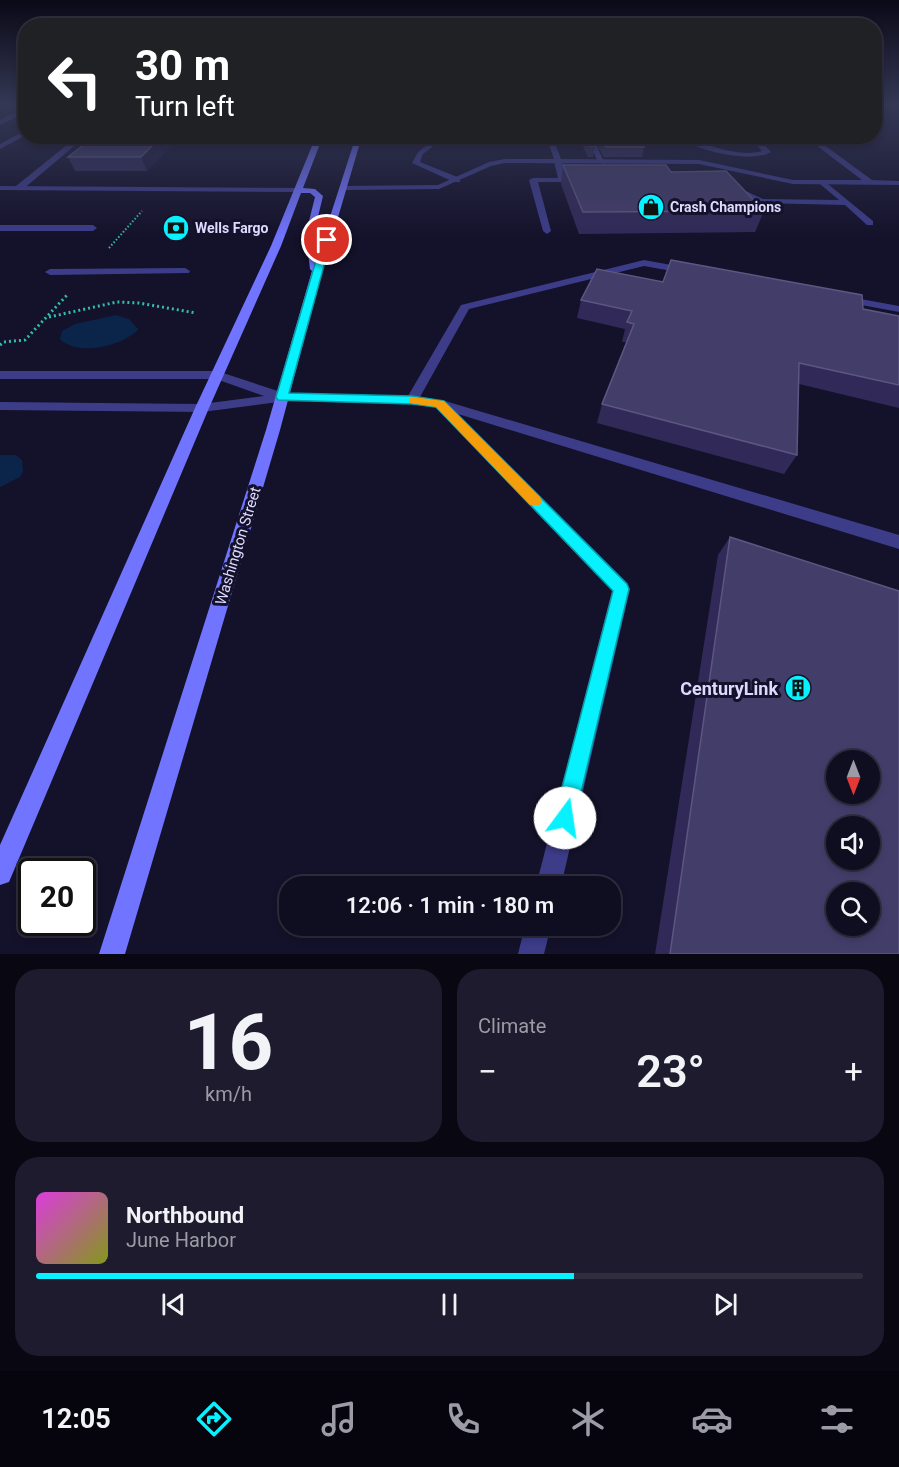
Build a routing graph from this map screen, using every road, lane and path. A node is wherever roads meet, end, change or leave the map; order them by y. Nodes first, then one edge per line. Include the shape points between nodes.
1 (67, 150) edge
2 (315, 150) edge
3 (355, 150) edge
4 (425, 150) edge
5 (554, 150) edge
6 (596, 150) edge
7 (705, 150) edge
8 (765, 150) edge
9 (825, 150) edge
10 (558, 161) junction
11 (602, 162) junction
12 (457, 180) junction
13 (562, 180) junction
14 (586, 180) edge
15 (823, 183) junction
16 (869, 183) junction
17 (899, 183) edge
18 (724, 185) edge
19 (0, 188) edge
20 (20, 188) junction
21 (343, 188) junction
22 (299, 190) junction
23 (846, 203) junction
24 (870, 223) dead end
25 (0, 228) edge
26 (93, 228) dead end
27 (547, 231) dead end
28 (185, 270) dead end
29 (50, 272) dead end
30 (702, 273) edge
31 (316, 275) junction
32 (829, 296) edge
33 (899, 309) edge
34 (196, 313) dead end
35 (48, 317) dead end
36 (0, 375) edge
37 (217, 375) junction
38 (282, 397) junction
39 (412, 400) junction
40 (440, 404) junction
41 (0, 406) edge
42 (202, 408) junction
43 (899, 542) edge
44 (0, 873) edge
45 (550, 876) edge
46 (536, 936) edge
47 (112, 954) edge
48 (531, 954) edge

1 - 20 street
2 - 22 main road
3 - 21 main road, Washington Street
4 - 12 street via 416,163
5 - 10 street
6 - 11 street
7 - 8 street via 740,157 760,155 767,152
9 - 16 street
10 - 11 street
10 - 12 street via 494,162
10 - 13 street
11 - 15 street via 708,162 793,182
12 - 21 street via 428,189
13 - 14 street
13 - 27 street via 533,180
15 - 16 street
15 - 23 street
16 - 17 street
18 - 23 street via 762,201
19 - 20 street
20 - 22 street
21 - 31 main road, Washington Street
22 - 31 main road via 319,196 310,233
22 - 37 main road
23 - 24 street
25 - 26 street
28 - 29 street
30 - 39 street via 644,263 465,307
31 - 38 main road, Washington Street
32 - 33 street
34 - 35 path via 117,302
36 - 37 street
37 - 38 street
37 - 42 main road
38 - 39 street
38 - 42 street
38 - 47 main road, Washington Street
39 - 40 street
40 - 43 street
40 - 45 street via 621,589
41 - 42 street
42 - 44 main road
46 - 48 street

